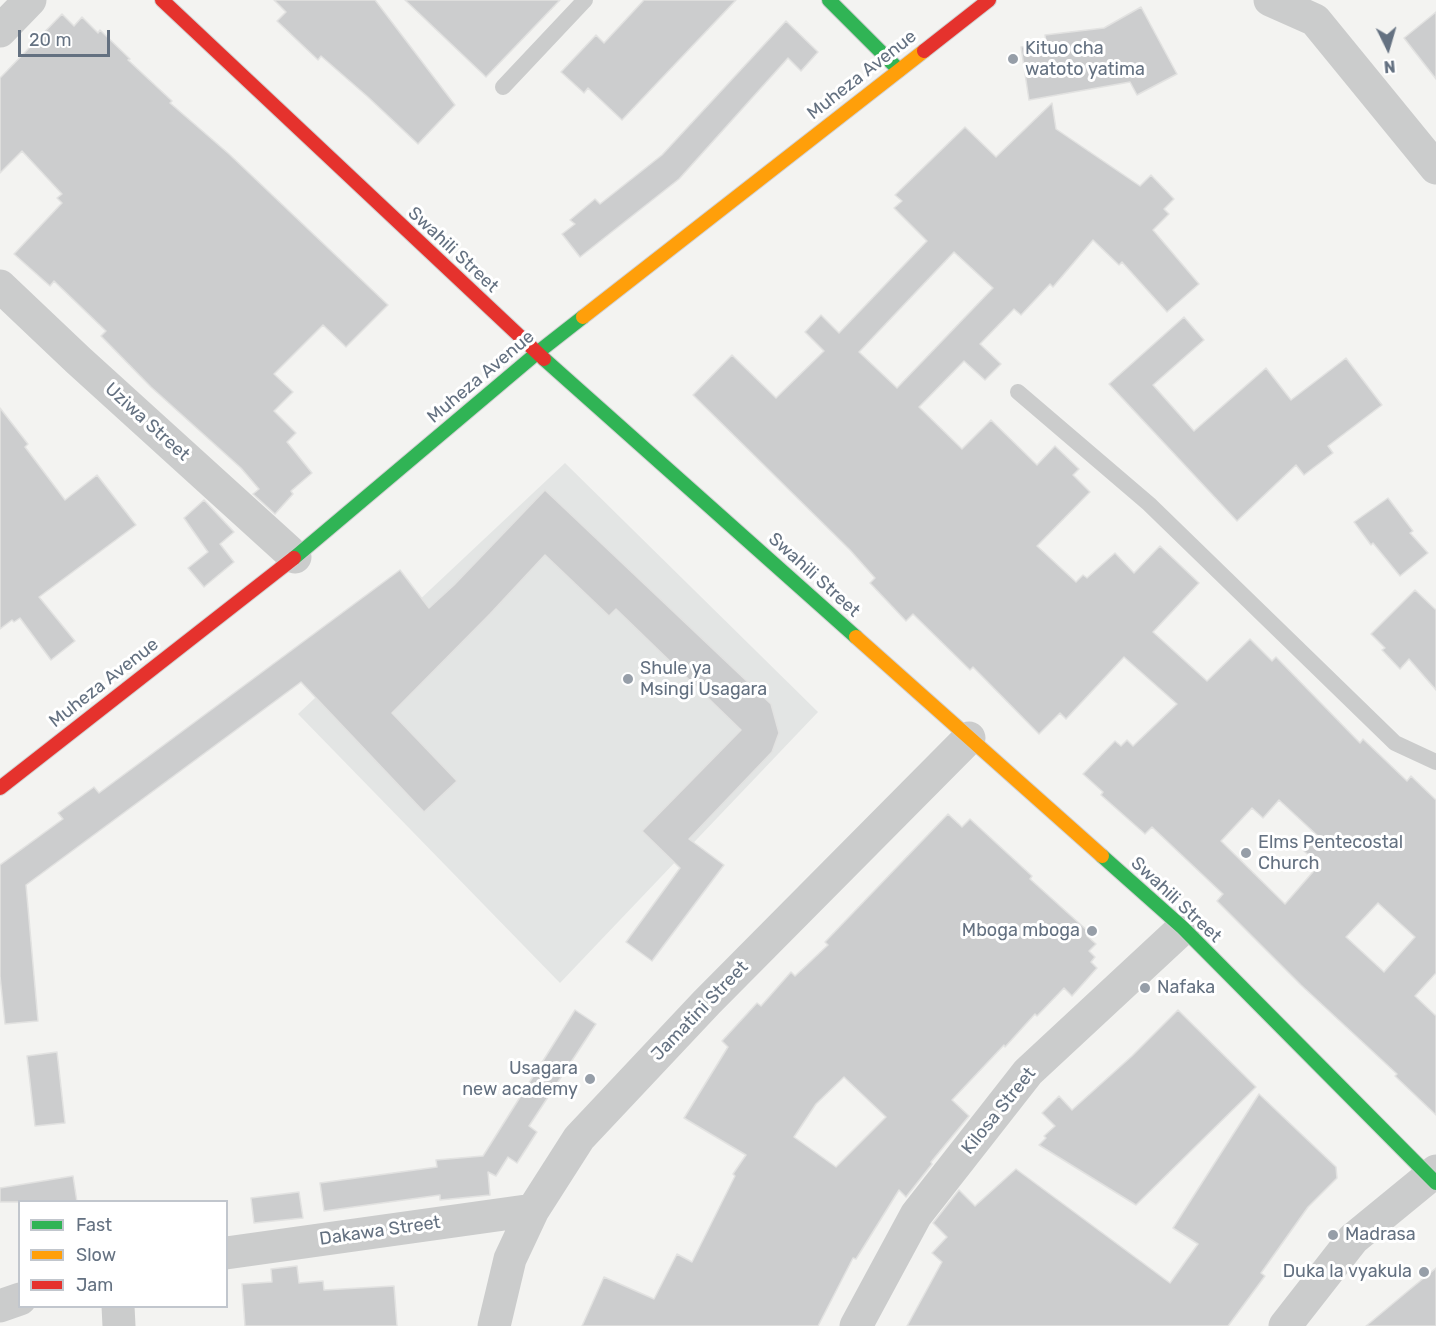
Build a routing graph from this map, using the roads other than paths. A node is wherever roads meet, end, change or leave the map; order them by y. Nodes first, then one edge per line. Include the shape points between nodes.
1 (30, 0) edge
2 (162, 0) edge
3 (585, 0) edge
4 (829, 0) edge
5 (989, 0) edge
6 (1270, 0) edge
7 (0, 31) edge
8 (899, 70) junction
9 (503, 87) dead end
10 (1436, 168) edge
11 (0, 286) edge
12 (537, 353) junction
13 (1018, 392) dead end
14 (295, 557) junction
15 (969, 738) junction
16 (1436, 762) edge
17 (0, 788) edge
18 (1183, 928) junction
19 (1434, 1177) edge
20 (533, 1210) junction
21 (228, 1252) edge
22 (18, 1300) edge
23 (0, 1306) edge
24 (118, 1308) edge
25 (119, 1326) edge
26 (494, 1326) edge
27 (856, 1326) edge
28 (1285, 1326) edge

1 - 7 street
2 - 12 street, Swahili Street
3 - 9 lane
4 - 8 street
5 - 8 street, Muheza Avenue
6 - 10 street via 1315,21
8 - 12 street, Muheza Avenue
11 - 14 street, Uziwa Street
12 - 14 street, Muheza Avenue
12 - 15 street, Swahili Street
13 - 16 lane via 1149,504 1395,743
14 - 17 street, Muheza Avenue
15 - 18 street, Swahili Street
15 - 20 street, Jamatini Street via 707,1002 579,1138
18 - 19 street, Swahili Street
18 - 27 street, Kilosa Street via 1028,1072 916,1215
19 - 28 street via 1353,1239
20 - 21 street, Dakawa Street
20 - 26 street, Jamatini Street via 510,1259
22 - 23 street
24 - 25 street

